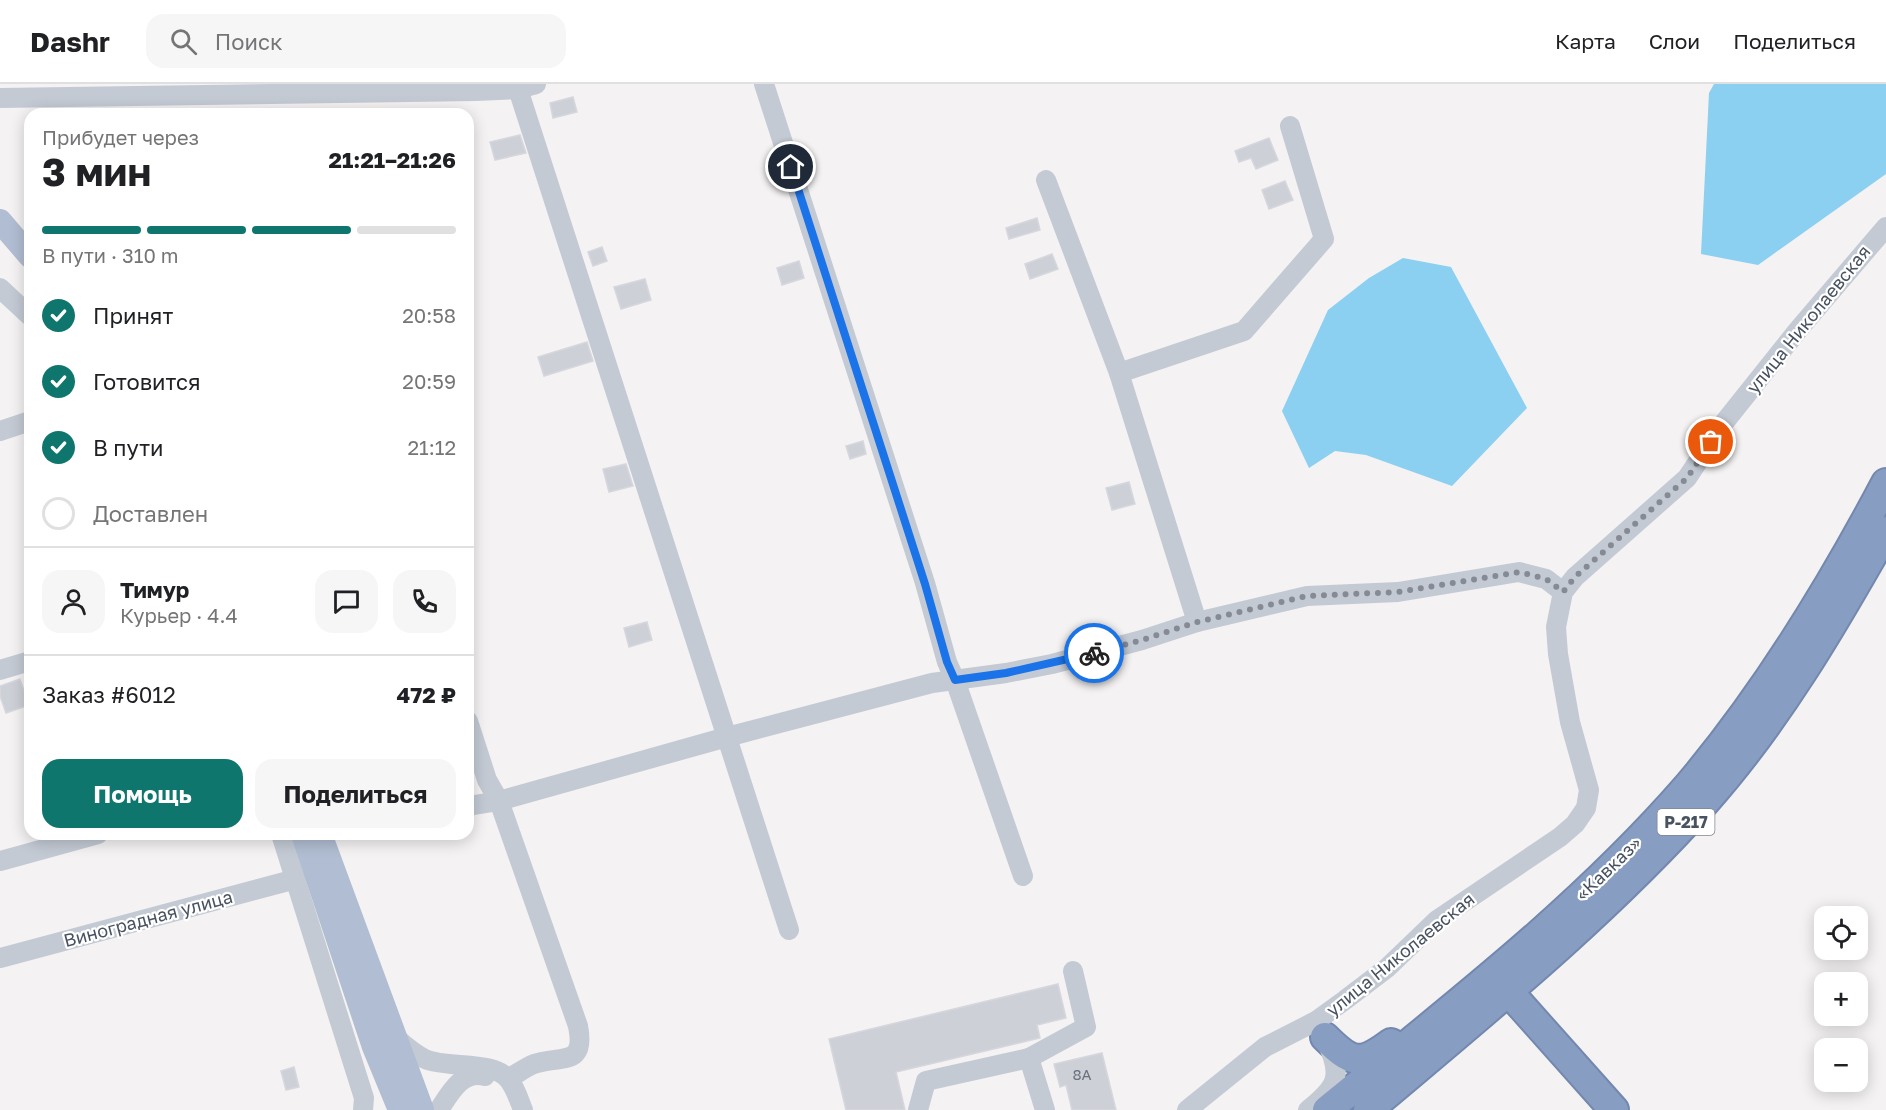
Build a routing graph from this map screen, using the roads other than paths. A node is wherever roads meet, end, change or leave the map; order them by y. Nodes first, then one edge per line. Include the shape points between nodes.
1 (764, 84) edge
2 (527, 86) edge
3 (0, 98) edge
4 (1290, 126) dead end
5 (1046, 180) dead end
6 (0, 221) edge
7 (1886, 227) edge
8 (24, 249) edge
9 (0, 288) edge
10 (24, 310) edge
11 (1119, 373) junction
12 (24, 423) edge
13 (0, 431) edge
14 (1886, 483) edge
15 (1886, 531) edge
16 (1563, 592) junction
17 (1197, 622) junction
18 (24, 663) edge
19 (0, 670) edge
20 (955, 680) junction
21 (727, 737) junction
22 (474, 740) edge
23 (499, 801) junction
24 (474, 805) edge
25 (76, 840) edge
26 (283, 840) edge
27 (305, 840) edge
28 (322, 840) edge
29 (0, 861) edge
30 (1023, 876) dead end
31 (296, 879) junction
32 (789, 930) dead end
33 (0, 958) edge
34 (1073, 971) dead end
35 (1470, 993) junction
36 (1511, 993) junction
37 (1321, 1029) junction
38 (384, 1042) junction
39 (1029, 1058) junction
40 (509, 1078) junction
41 (363, 1110) edge
42 (390, 1110) edge
43 (400, 1110) edge
44 (422, 1110) edge
45 (439, 1110) edge
46 (513, 1110) edge
47 (523, 1110) edge
48 (918, 1110) edge
49 (1045, 1110) edge
50 (1187, 1110) edge
51 (1308, 1110) edge
52 (1327, 1110) edge
53 (1368, 1110) edge
54 (1614, 1110) edge

1 - 20 street
2 - 3 street
2 - 21 street
4 - 11 street via 1324,239 1244,331
5 - 11 street
6 - 8 main road
7 - 16 street, улица Николаевская via 1797,330 1723,424 1687,478
9 - 10 street
11 - 17 street
12 - 13 street
14 - 35 highway, «Кавказ» / Р-217 via 1811,615 1726,738 1656,821 1610,868
15 - 36 highway, «Кавказ» / Р-217 via 1791,688 1706,800 1610,900
16 - 17 street via 1546,579 1519,572 1398,592 1307,596
16 - 37 street, улица Николаевская via 1556,627 1558,654 1570,722 1589,790 1586,808 1560,837 1437,920
17 - 20 street via 1052,664
18 - 19 street
20 - 21 street
20 - 30 street
21 - 23 street
21 - 32 street
22 - 23 street via 487,780
23 - 24 street
23 - 40 street via 581,1040 578,1052 570,1058 534,1064
25 - 29 street
26 - 31 street
27 - 38 main road
28 - 38 main road
31 - 33 street, Виноградная улица
31 - 41 street via 364,1098
34 - 39 street via 1086,1027
35 - 37 highway via 1453,997 1366,1059 1341,1053
35 - 52 highway, «Кавказ» / Р-217
36 - 53 highway, «Кавказ» / Р-217
36 - 54 highway
37 - 50 street, улица Николаевская via 1265,1047
37 - 51 street via 1336,1069 1326,1096
38 - 40 street via 426,1059 496,1070
38 - 42 main road via 384,1093
38 - 43 main road
38 - 44 main road
39 - 48 street via 926,1081
39 - 49 street
40 - 47 street
45 - 46 street via 469,1075 495,1080 504,1089

